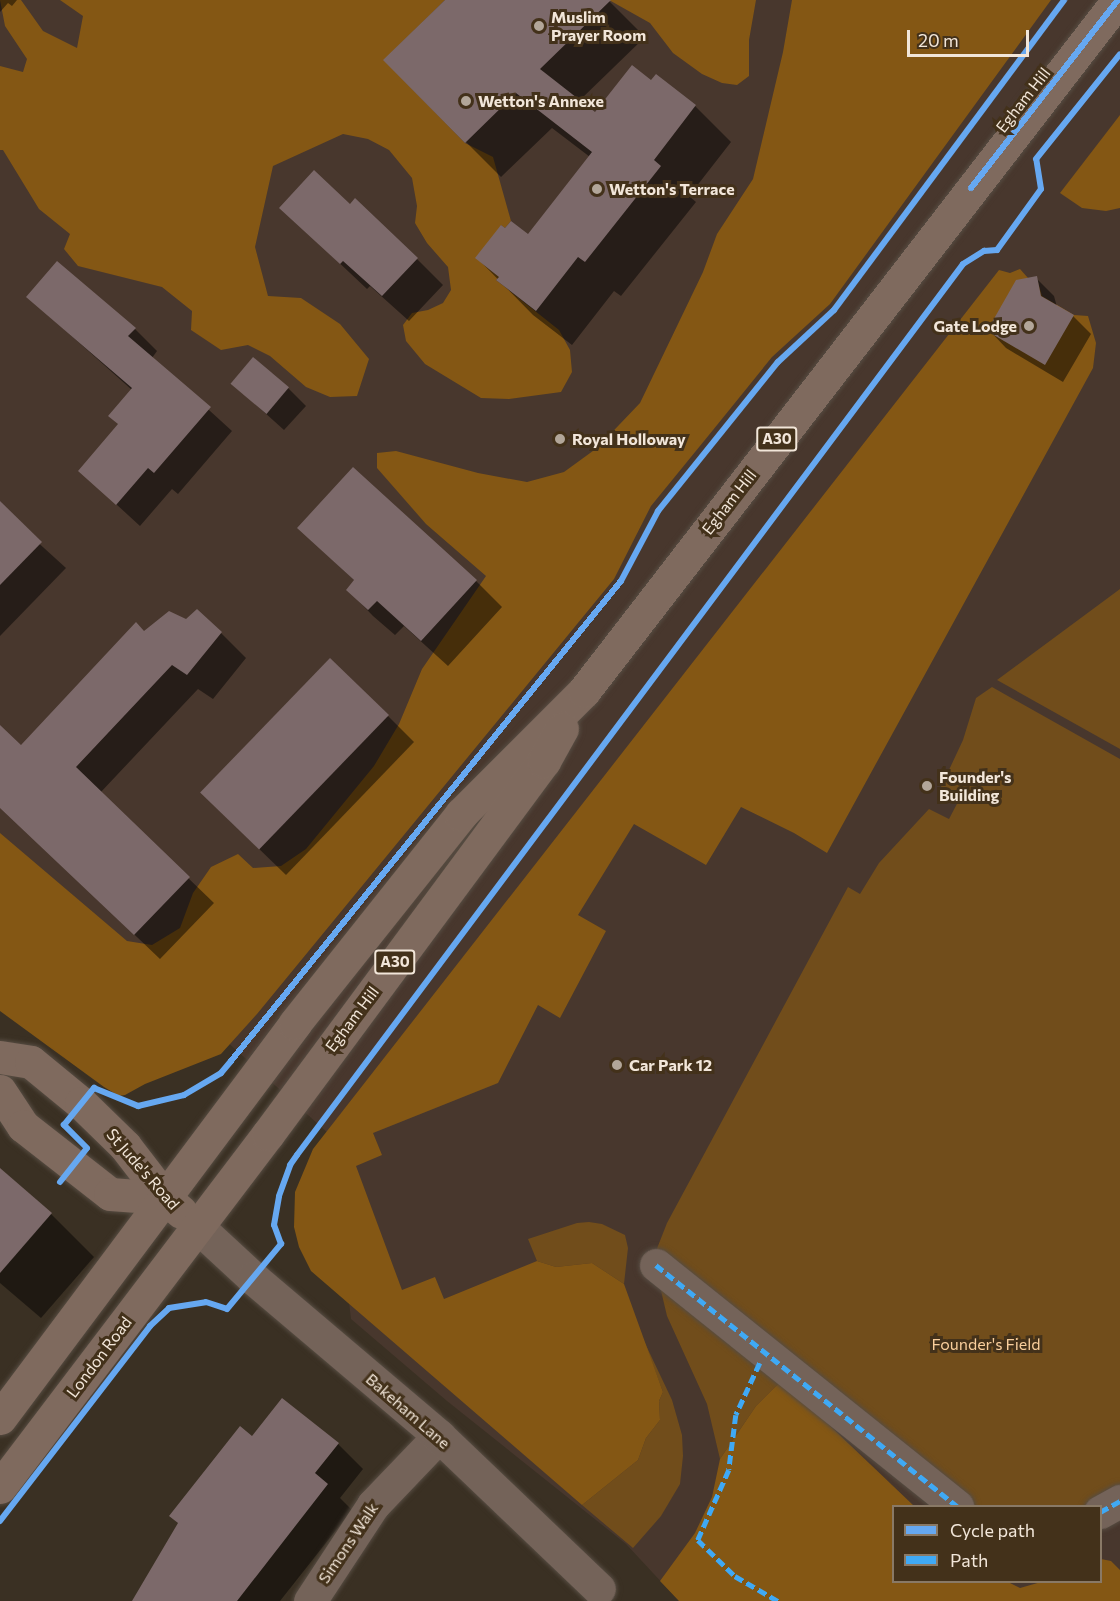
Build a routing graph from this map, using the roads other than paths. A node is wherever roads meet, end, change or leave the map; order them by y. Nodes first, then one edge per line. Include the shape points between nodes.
1 (1118, 0) edge
2 (584, 691) junction
3 (0, 1057) edge
4 (0, 1091) edge
5 (165, 1198) junction
6 (198, 1227) junction
7 (656, 1266) dead end
8 (0, 1418) edge
9 (439, 1436) junction
10 (0, 1487) edge
11 (1120, 1501) edge
12 (956, 1505) edge
13 (1102, 1511) edge
14 (606, 1595) edge
15 (310, 1601) edge

1 - 2 main road, Egham Hill / A30
2 - 5 main road, Egham Hill / A30 via 461,814 295,1023
2 - 6 main road, Egham Hill / A30 via 544,761
3 - 5 main road, St Jude's Road via 31,1062 81,1103 125,1146
4 - 5 main road via 23,1126 110,1194
5 - 6 main road, St Jude's Road
5 - 8 main road, A30
6 - 9 street, Bakeham Lane
6 - 10 main road, London Road / A30
7 - 12 street
9 - 14 street, Bakeham Lane
9 - 15 street, Simons Walk via 373,1505
11 - 13 street

